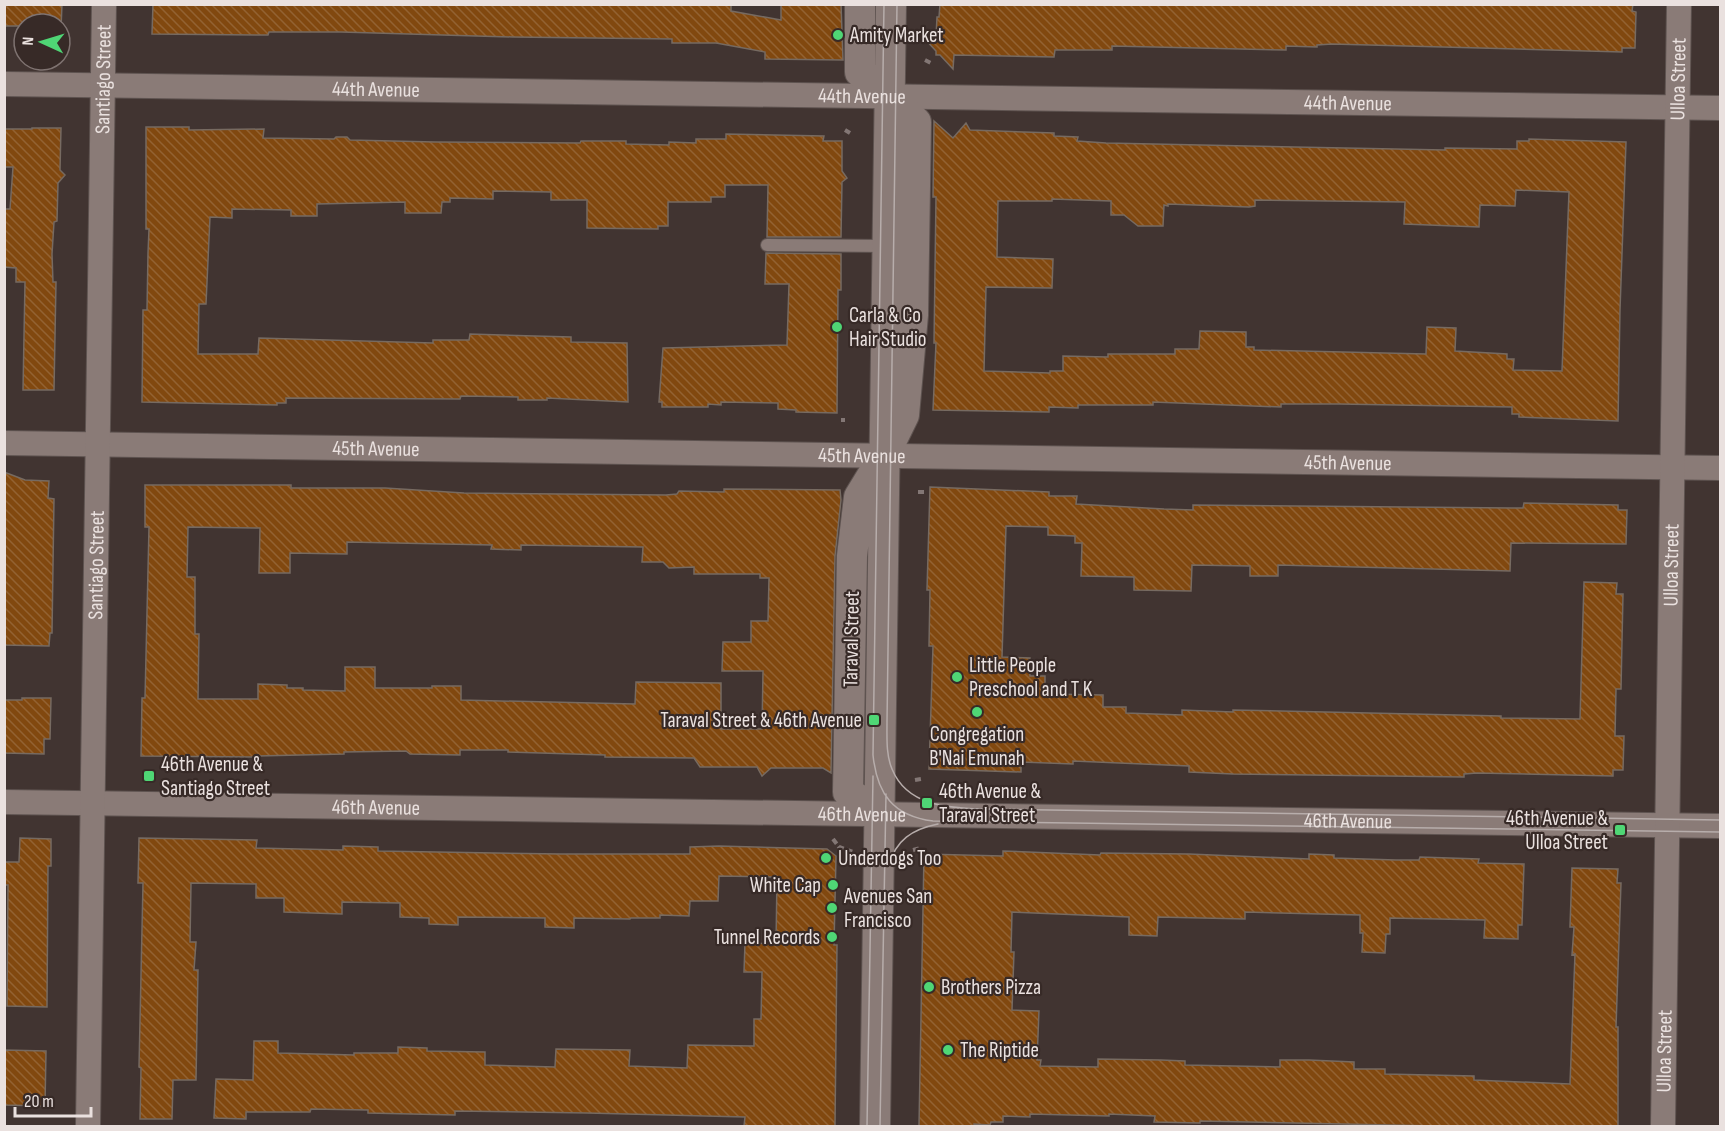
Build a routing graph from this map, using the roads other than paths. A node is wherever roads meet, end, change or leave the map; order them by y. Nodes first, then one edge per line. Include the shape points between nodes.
1 (104, 4) edge
2 (860, 4) edge
3 (891, 4) edge
4 (1679, 4) edge
5 (4, 84) edge
6 (103, 85) junction
7 (890, 96) junction
8 (1677, 107) junction
9 (1720, 108) edge
10 (767, 245) dead end
11 (888, 246) junction
12 (4, 443) edge
13 (98, 444) junction
14 (884, 456) junction
15 (1672, 467) junction
16 (1720, 468) edge
17 (4, 802) edge
18 (93, 803) junction
19 (879, 814) junction
20 (1667, 825) junction
21 (1720, 826) edge
22 (88, 1126) edge
23 (875, 1126) edge
24 (1663, 1126) edge

1 - 6 street, Santiago Street
2 - 7 street, Taraval Street via 860,72
3 - 7 street, Taraval Street
4 - 8 street, Ulloa Street
5 - 6 street, 44th Avenue
6 - 7 street, 44th Avenue
6 - 13 street, Santiago Street
7 - 8 street, 44th Avenue
7 - 11 street, Taraval Street
7 - 14 street, Taraval Street via 916,122 913,315 904,415
8 - 9 street, 44th Avenue
8 - 15 street, Ulloa Street
10 - 11 lane
11 - 14 street, Taraval Street
12 - 13 street, 45th Avenue
13 - 14 street, 45th Avenue
13 - 18 street, Santiago Street
14 - 15 street, 45th Avenue
14 - 19 street, Taraval Street
15 - 16 street, 45th Avenue
15 - 20 street, Ulloa Street
17 - 18 street, 46th Avenue
18 - 19 street, 46th Avenue
18 - 22 street, Santiago Street
19 - 20 street, 46th Avenue
19 - 23 street, Taraval Street
20 - 21 street, 46th Avenue
20 - 24 street, Ulloa Street

